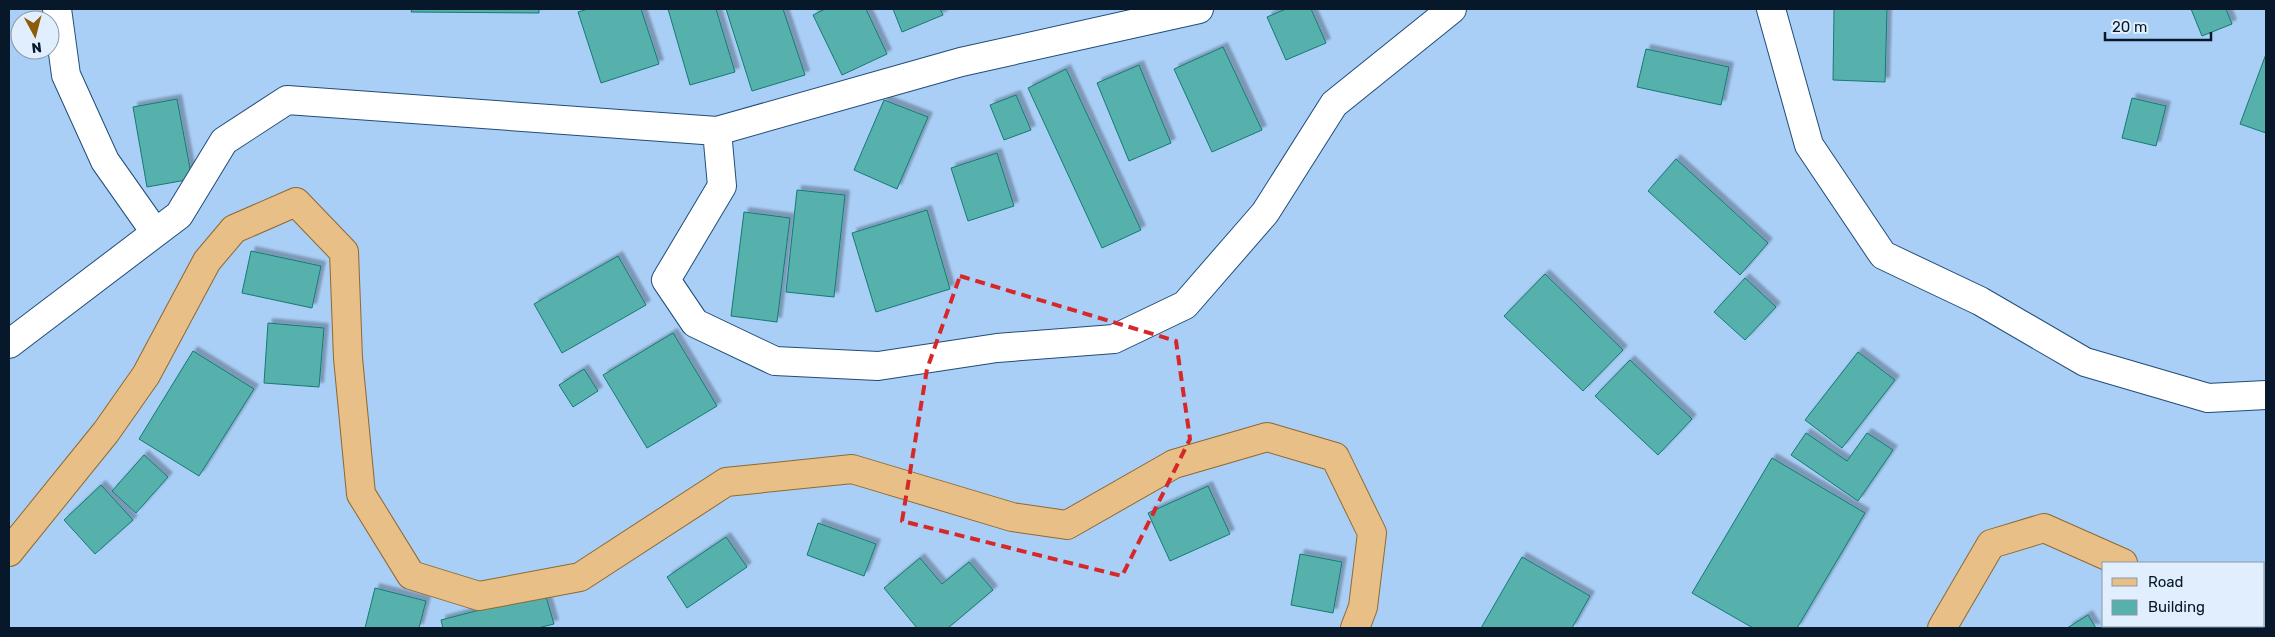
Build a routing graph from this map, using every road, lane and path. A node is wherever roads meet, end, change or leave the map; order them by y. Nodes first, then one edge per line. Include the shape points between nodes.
1 (56, 9) edge
2 (1199, 9) edge
3 (1452, 9) edge
4 (1771, 9) edge
5 (717, 131) junction
6 (155, 232) junction
7 (9, 344) edge
8 (2266, 395) edge
9 (9, 552) edge
10 (2121, 562) edge
11 (1355, 628) edge
12 (1942, 628) edge

1 - 6 street via 66,75 105,161
2 - 5 street via 961,62
3 - 5 street via 1334,104 1265,213 1184,305 1114,339 997,348 878,366 775,361 695,323 666,280 722,186
4 - 8 street via 1809,145 1883,255 1980,301 2084,362 2208,398
5 - 6 street via 287,100 224,141 179,215
6 - 7 street
9 - 11 main road via 106,432 146,375 207,261 234,229 296,202 344,252 348,358 361,494 412,575 479,596 580,577 726,482 852,468 1012,517 1067,525 1174,464 1267,437 1335,457 1372,533 1363,607
10 - 12 main road via 2044,528 1991,544

